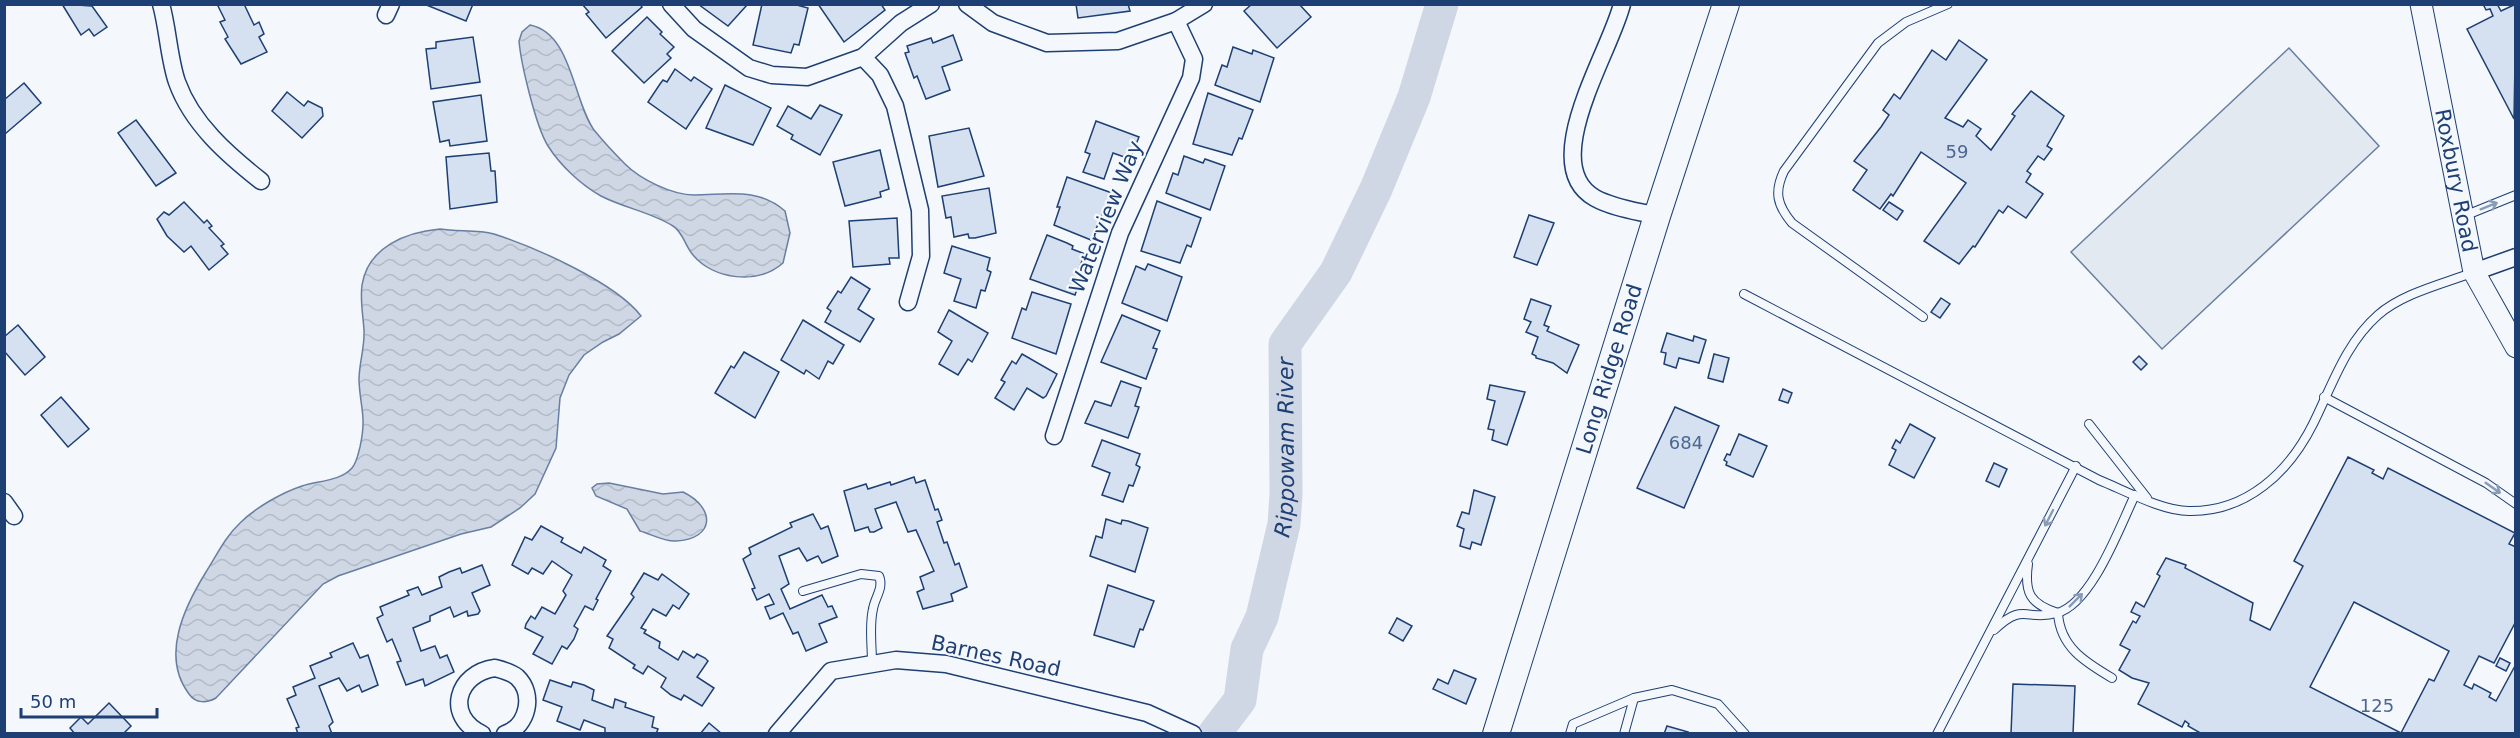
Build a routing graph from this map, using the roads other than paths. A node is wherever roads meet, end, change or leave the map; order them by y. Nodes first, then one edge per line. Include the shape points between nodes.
1 (161, 4) edge
2 (671, 4) edge
3 (932, 4) edge
4 (967, 4) edge
5 (1204, 4) edge
6 (1622, 4) edge
7 (1726, 4) edge
8 (1948, 4) edge
9 (2421, 4) edge
10 (1176, 21) junction
11 (863, 57) junction
12 (261, 181) dead end
13 (2516, 195) edge
14 (1657, 216) junction
15 (2463, 216) junction
16 (2516, 257) edge
17 (2474, 272) junction
18 (1744, 294) dead end
19 (908, 302) dead end
20 (1923, 316) dead end
21 (2516, 347) edge
22 (2324, 397) junction
23 (2089, 424) dead end
24 (1054, 436) dead end
25 (2076, 466) junction
26 (2135, 495) junction
27 (2149, 501) junction
28 (2516, 504) edge
29 (2030, 555) junction
30 (803, 591) dead end
31 (2058, 614) junction
32 (1989, 634) junction
33 (872, 663) junction
34 (2112, 678) dead end
35 (1634, 698) junction
36 (509, 733) edge
37 (482, 734) edge
38 (777, 734) edge
39 (1193, 734) edge
40 (1496, 734) edge
41 (1570, 734) edge
42 (1624, 734) edge
43 (1745, 734) edge
44 (1937, 734) edge

1 - 12 street via 177,82 197,117 234,160
2 - 11 street via 694,29 724,52 765,73 807,77
3 - 11 street via 901,22
4 - 10 street via 993,23 1047,43 1118,41
5 - 10 street
6 - 14 street via 1579,118 1573,138 1573,166 1576,179 1595,198
7 - 14 main road, Long Ridge Road
8 - 20 lane via 1906,22 1878,43 1777,186 1778,201 1792,223
9 - 15 street, Roxbury Road
10 - 24 street, Waterview Way via 1194,59 1191,78 1120,233
11 - 19 street via 880,75 895,106 920,210 921,256
15 -> 13 lane
14 - 40 main road, Long Ridge Road
15 - 17 street, Roxbury Road
16 - 17 street
17 - 21 street, Roxbury Road
17 - 22 lane via 2414,295 2379,314 2354,342
18 - 25 lane
22 - 27 lane via 2291,461 2243,501 2188,511
22 -> 28 lane via 2469,474
23 - 27 lane
25 - 26 lane
25 -> 29 lane
26 - 27 lane
31 -> 26 lane via 2075,604 2093,581
29 - 31 lane via 2026,581 2031,599
29 - 32 lane
30 - 33 lane via 861,573 879,576 881,586 873,607
31 - 32 lane via 2021,612 2008,616
31 - 34 lane via 2059,630 2067,644 2087,663
32 - 44 lane
33 - 38 street, Barnes Road via 831,671
33 - 39 street, Barnes Road via 896,660 946,664 1158,718
35 - 41 lane via 1573,724
35 - 42 lane
35 - 43 lane via 1672,690 1719,704
36 - 37 street via 526,713 526,694 518,678 495,668 472,675 460,697 465,721

